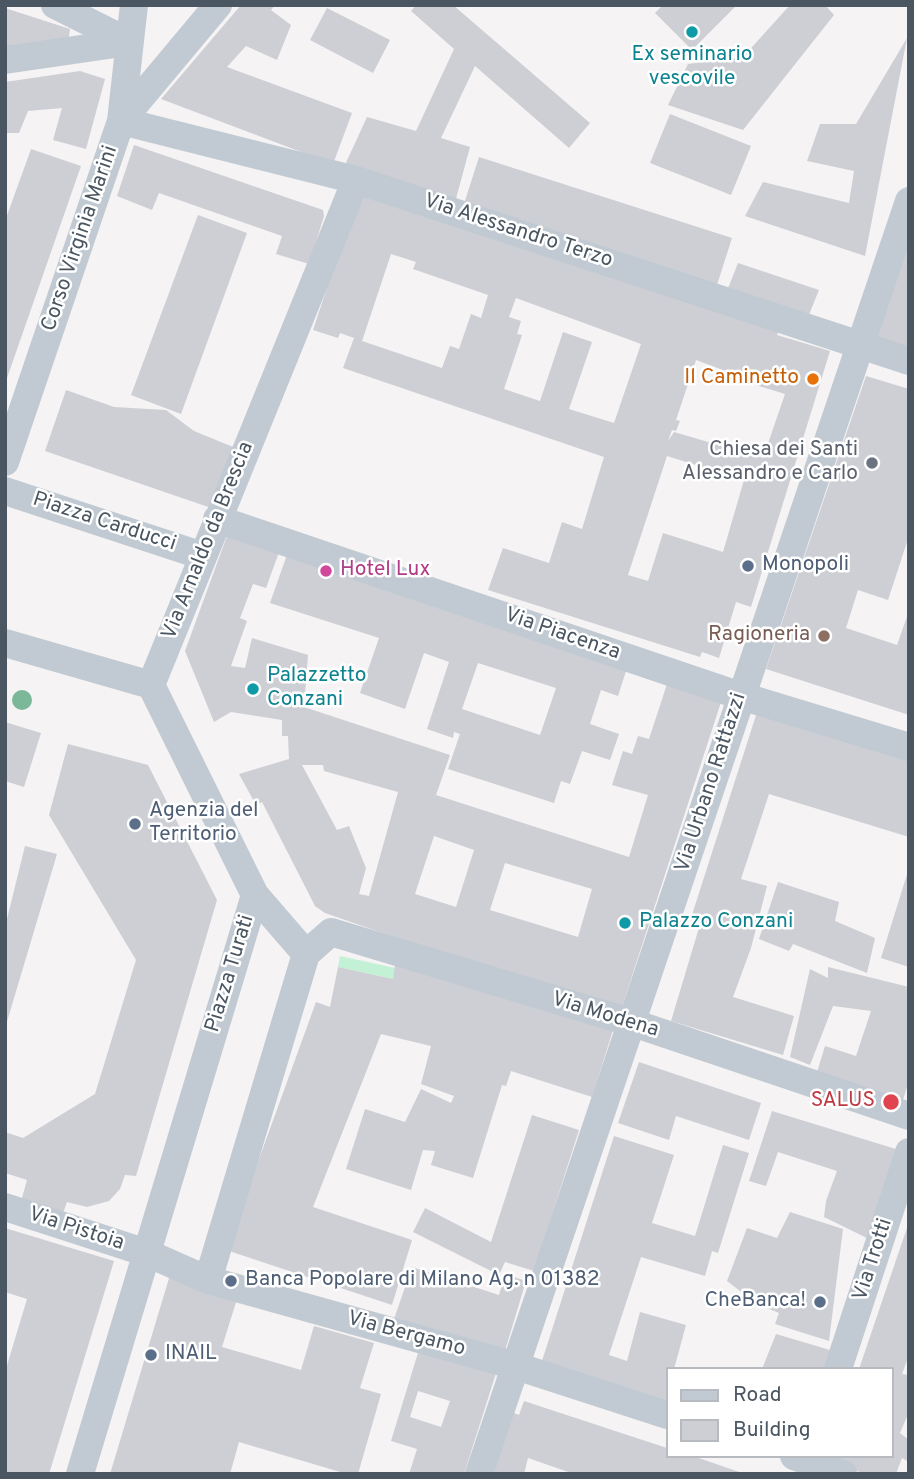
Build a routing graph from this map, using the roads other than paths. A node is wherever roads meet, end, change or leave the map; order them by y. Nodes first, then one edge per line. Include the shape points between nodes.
1 (55, 5) edge
2 (218, 5) edge
3 (131, 7) edge
4 (129, 42) junction
5 (5, 60) edge
6 (121, 121) junction
7 (356, 180) junction
8 (909, 201) edge
9 (859, 343) junction
10 (909, 361) edge
11 (7, 450) edge
12 (5, 491) edge
13 (217, 519) junction
14 (203, 556) junction
15 (5, 643) edge
16 (151, 685) junction
17 (741, 696) junction
18 (909, 747) edge
19 (255, 895) junction
20 (306, 954) junction
21 (633, 1023) junction
22 (909, 1116) edge
23 (909, 1152) edge
24 (5, 1207) edge
25 (146, 1253) junction
26 (208, 1280) junction
27 (516, 1366) junction
28 (839, 1367) edge
29 (666, 1415) edge
30 (804, 1462) edge
31 (80, 1474) edge
32 (479, 1474) edge
33 (843, 1474) edge

1 - 4 street
2 - 6 street
3 - 4 street, Corso Virginia Marini
4 - 5 street
4 - 6 street, Corso Virginia Marini
6 - 7 street, Via Alessandro Terzo
6 - 11 street, Corso Virginia Marini
7 - 9 street, Via Alessandro Terzo
7 - 13 street, Via Arnaldo da Brescia
8 - 9 street, Via Urbano Rattazzi
9 - 10 street, Via Alessandro Terzo
9 - 17 street, Via Urbano Rattazzi
12 - 14 street, Piazza Carducci
13 - 14 street, Via Arnaldo da Brescia
13 - 17 street, Via Piacenza
14 - 16 street, Via Arnaldo da Brescia
15 - 16 street
16 - 19 street
17 - 18 street, Via Piacenza
17 - 21 street, Via Urbano Rattazzi
19 - 20 street, Piazza Turati
19 - 25 street, Piazza Turati
20 - 21 street, Via Modena via 331,932
20 - 26 street
21 - 22 street, Via Modena
21 - 27 street, Via Urbano Rattazzi
23 - 28 street, Via Trotti
24 - 25 street, Via Pistoia
25 - 26 street, Via Bergamo
25 - 31 street, Piazza Turati
26 - 27 street, Via Bergamo
27 - 29 street, Via Bergamo
27 - 32 street, Via Urbano Rattazzi
30 - 33 street

